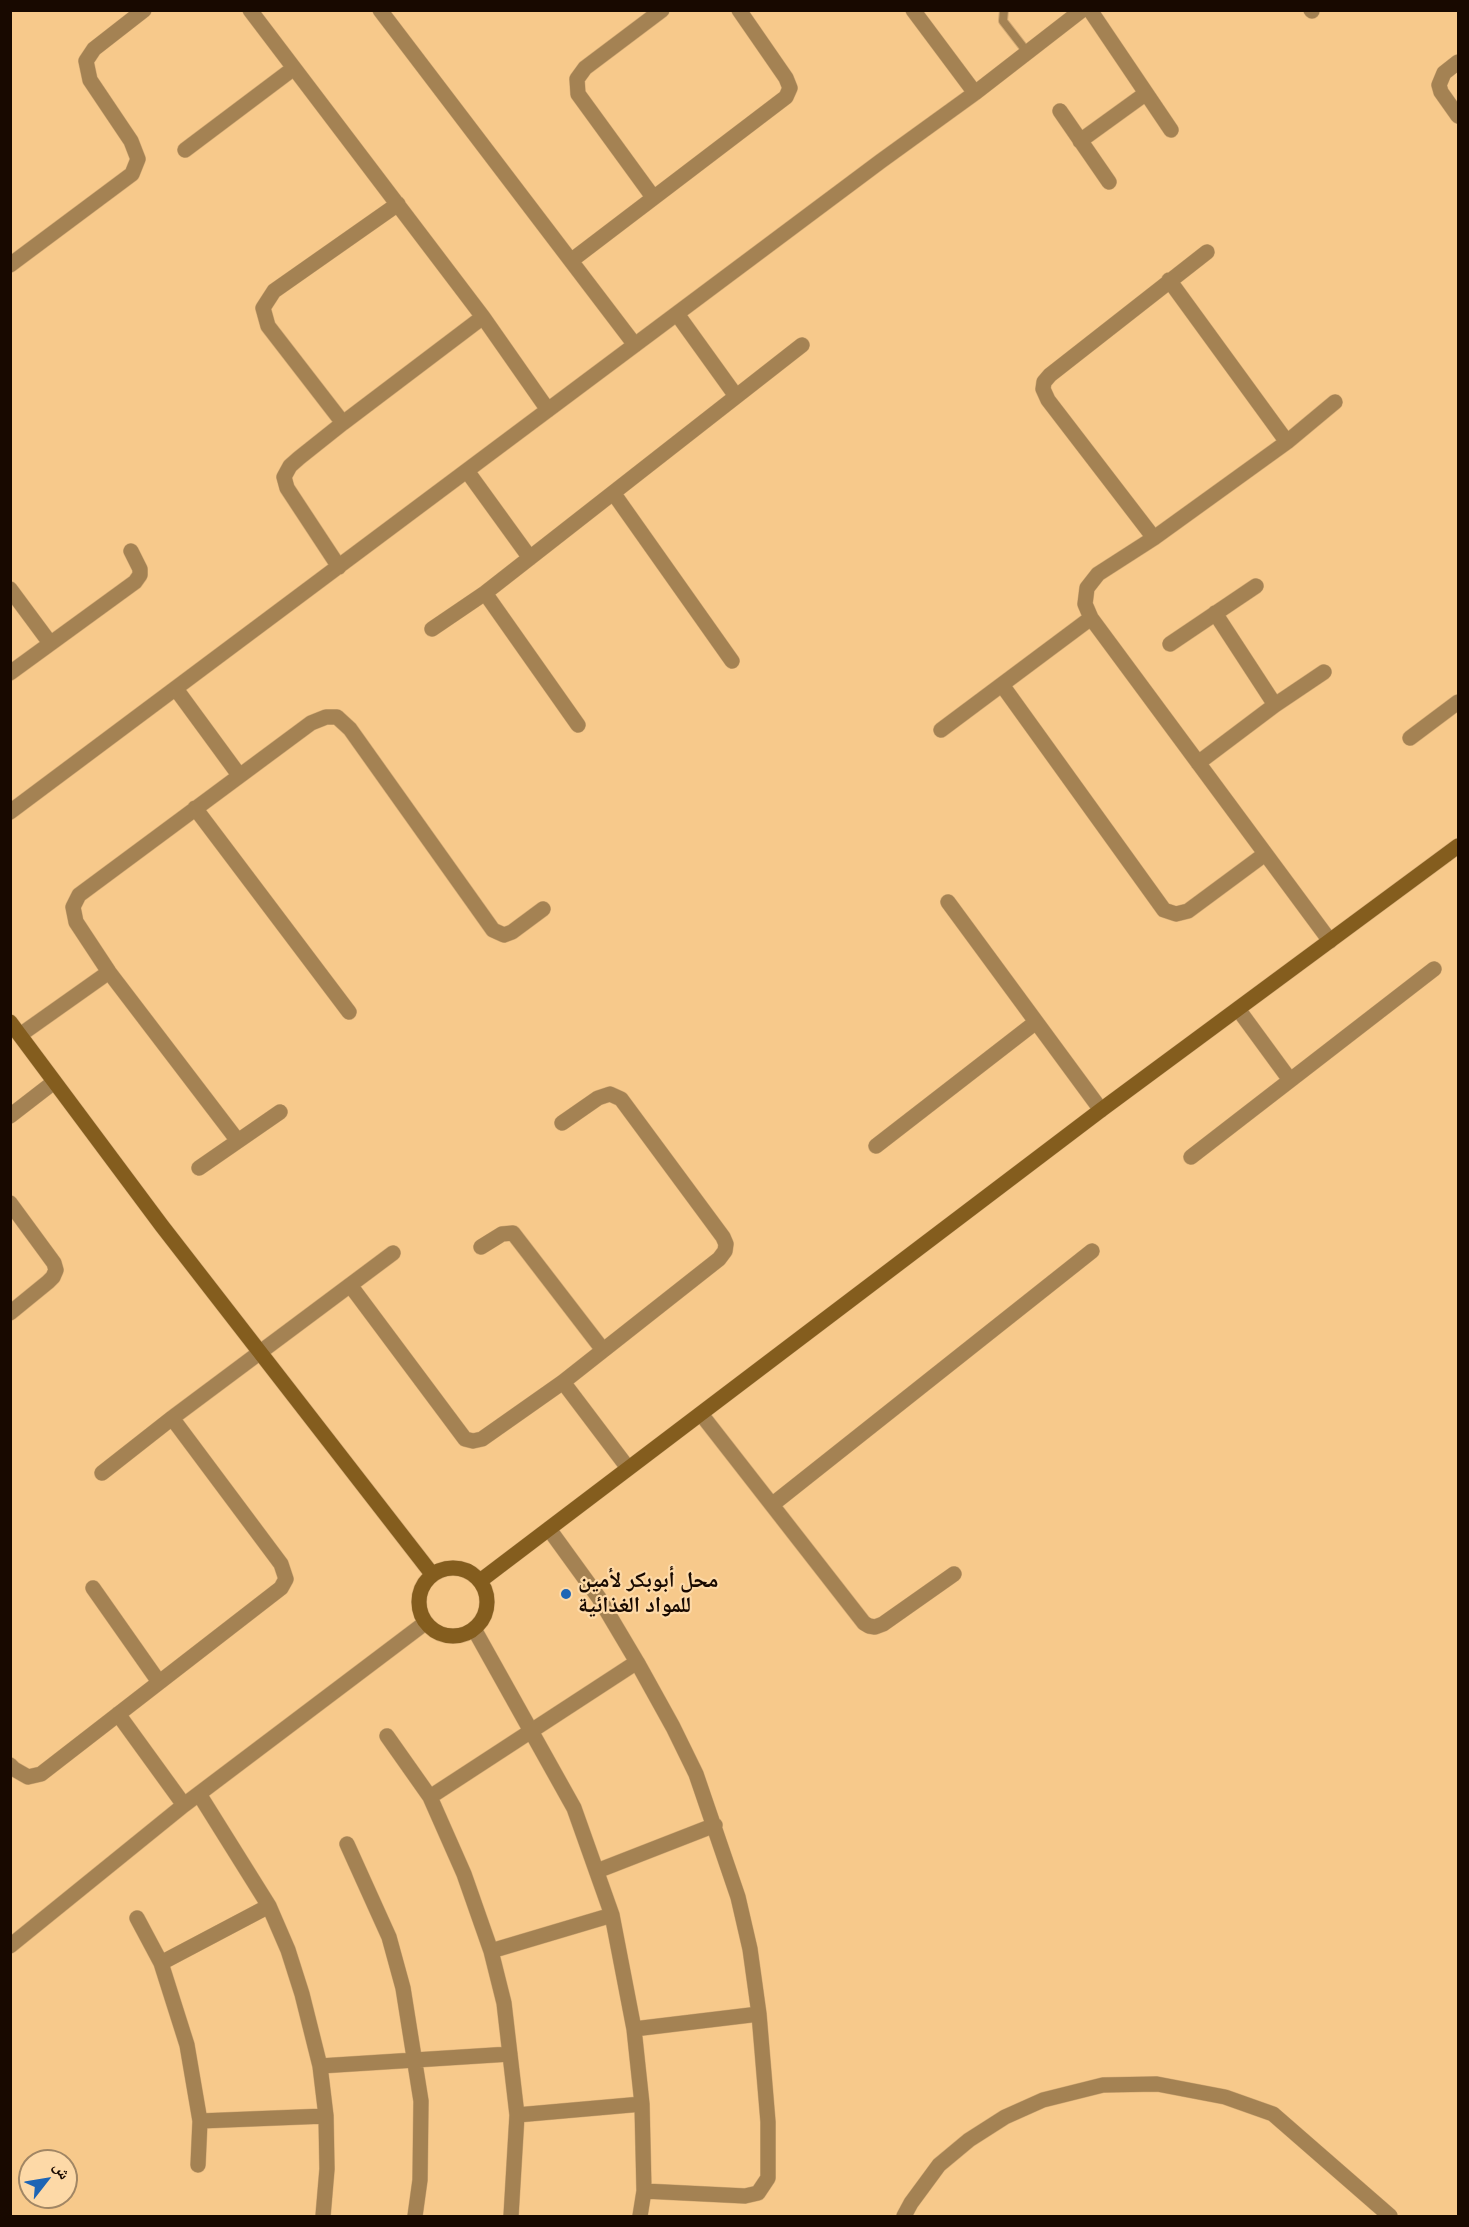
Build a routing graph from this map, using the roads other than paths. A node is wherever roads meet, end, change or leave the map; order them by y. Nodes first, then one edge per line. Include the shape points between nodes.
1 (144, 10) edge
2 (250, 10) edge
3 (380, 10) edge
4 (662, 10) edge
5 (739, 10) edge
6 (913, 10) edge
7 (1004, 10) edge
8 (1082, 10) edge
9 (1089, 10) edge
10 (1027, 52) junction
11 (1458, 62) edge
12 (294, 68) junction
13 (975, 93) junction
14 (1145, 94) junction
15 (1060, 111) dead end
16 (1458, 116) edge
17 (1171, 130) dead end
18 (1080, 141) junction
19 (185, 150) dead end
20 (1109, 182) dead end
21 (653, 197) junction
22 (398, 204) junction
23 (1207, 252) dead end
24 (572, 260) junction
25 (10, 265) edge
26 (1168, 280) junction
27 (677, 314) junction
28 (483, 317) junction
29 (635, 345) junction
30 (802, 345) dead end
31 (736, 396) junction
32 (1335, 402) dead end
33 (548, 410) junction
34 (343, 423) junction
35 (1287, 441) junction
36 (467, 471) junction
37 (614, 494) junction
38 (1154, 538) junction
39 (131, 550) dead end
40 (530, 558) junction
41 (339, 567) junction
42 (1256, 586) dead end
43 (10, 589) edge
44 (485, 593) junction
45 (1215, 614) junction
46 (1090, 618) junction
47 (432, 629) dead end
48 (50, 643) junction
49 (1170, 644) dead end
50 (732, 661) dead end
51 (1324, 672) dead end
52 (10, 673) edge
53 (1002, 685) junction
54 (176, 689) junction
55 (1458, 702) edge
56 (1275, 705) junction
57 (578, 725) dead end
58 (941, 730) dead end
59 (1410, 738) dead end
60 (1198, 763) junction
61 (239, 774) junction
62 (195, 808) junction
63 (10, 812) edge
64 (1458, 846) edge
65 (1265, 854) junction
66 (948, 902) dead end
67 (543, 909) dead end
68 (1330, 941) junction
69 (1434, 969) dead end
70 (109, 972) junction
71 (1238, 1009) junction
72 (349, 1012) dead end
73 (10, 1022) edge
74 (1036, 1022) junction
75 (20, 1035) junction
76 (1290, 1080) junction
77 (54, 1082) junction
78 (1101, 1110) junction
79 (280, 1112) dead end
80 (10, 1116) edge
81 (562, 1123) dead end
82 (238, 1141) junction
83 (876, 1146) dead end
84 (1191, 1157) dead end
85 (199, 1168) dead end
86 (10, 1203) edge
87 (481, 1247) dead end
88 (1092, 1251) dead end
89 (393, 1253) dead end
90 (350, 1285) junction
91 (10, 1313) edge
92 (603, 1350) junction
93 (261, 1353) junction
94 (563, 1382) junction
95 (701, 1414) junction
96 (172, 1418) junction
97 (628, 1468) junction
98 (102, 1473) dead end
99 (773, 1504) junction
100 (549, 1529) junction
101 (432, 1574) junction
102 (954, 1574) dead end
103 (480, 1581) junction
104 (93, 1588) dead end
105 (425, 1623) junction
106 (474, 1629) junction
107 (637, 1662) junction
108 (159, 1682) junction
109 (118, 1714) junction
110 (532, 1730) junction
111 (387, 1736) dead end
112 (10, 1765) edge
113 (200, 1794) junction
114 (430, 1797) junction
115 (184, 1805) junction
116 (715, 1825) junction
117 (347, 1844) dead end
118 (597, 1871) junction
119 (269, 1906) junction
120 (612, 1915) junction
121 (136, 1918) dead end
122 (11, 1944) edge
123 (491, 1951) junction
124 (161, 1963) junction
125 (759, 2014) junction
126 (634, 2029) junction
127 (510, 2054) junction
128 (416, 2061) junction
129 (320, 2066) junction
130 (642, 2104) junction
131 (517, 2115) junction
132 (326, 2116) junction
133 (200, 2121) junction
134 (198, 2165) dead end
135 (644, 2191) junction
136 (323, 2217) edge
137 (415, 2217) edge
138 (512, 2217) edge
139 (640, 2217) edge
140 (904, 2217) edge
141 (1390, 2217) edge

1 - 25 street via 94,49 86,61 90,80 131,141 138,159 132,174
2 - 12 street
3 - 24 street
4 - 21 street via 585,68 577,79 578,94
5 - 21 street via 786,78 790,88 786,97
6 - 13 street
7 - 10 lane via 1003,21
8 - 10 street
9 - 14 street
10 - 13 street
11 - 16 street via 1444,73 1439,85
12 - 19 street
12 - 22 street
13 - 27 street
14 - 17 street
14 - 18 street
15 - 18 street
18 - 20 street
21 - 24 street
22 - 28 street
22 - 34 street via 274,291 263,308 268,326
23 - 26 street
24 - 29 street
26 - 35 street
26 - 38 street via 1050,375 1043,389
27 - 29 street
27 - 31 street
28 - 33 street
28 - 34 street
29 - 33 street
30 - 31 street
31 - 37 street
32 - 35 street
33 - 36 street
34 - 41 street via 290,466 284,477
35 - 38 street
36 - 40 street
36 - 41 street
37 - 40 street
37 - 50 street
38 - 46 street via 1098,574 1087,588 1085,604
39 - 48 street via 140,569 135,582
40 - 44 street
41 - 54 street
42 - 45 street
43 - 48 street
44 - 47 street
44 - 57 street
45 - 49 street
45 - 56 street
46 - 53 street
46 - 60 street
48 - 52 street
51 - 56 street
53 - 58 street
53 - 65 street via 1164,910 1176,915 1188,911
54 - 61 street
54 - 63 street
55 - 59 street
56 - 60 street
60 - 65 street
61 - 62 street
61 - 67 street via 311,723 337,717 350,729 493,930 504,935 512,932
62 - 70 street via 79,896 73,907 76,922
62 - 72 street
64 - 68 main road
65 - 68 street
66 - 74 street
68 - 71 main road
69 - 76 street
70 - 75 street
70 - 82 street
71 - 76 street
71 - 78 main road
73 - 75 main road
74 - 78 street
74 - 83 street
75 - 77 main road
76 - 84 street
77 - 80 street
77 - 93 main road
78 - 95 main road
79 - 82 street
81 - 92 street via 598,1098 610,1094 621,1099 726,1244 719,1259
82 - 85 street
86 - 91 street via 56,1270 48,1282
87 - 92 street via 502,1234 513,1233
88 - 99 street
89 - 90 street
90 - 93 street
90 - 94 street via 465,1439 482,1439
92 - 94 street
93 - 96 street
93 - 101 main road
94 - 97 street
95 - 97 main road
95 - 99 street
96 - 98 street
96 - 108 street via 281,1564 286,1579 281,1588
97 - 100 main road
99 - 102 street via 869,1626 883,1624
100 - 103 main road
100 - 107 street via 599,1598
101 - 103 main road via 442,1569 463,1568
101 - 105 main road via 424,1581 418,1602
103 - 106 main road via 485,1590 486,1611
104 - 108 street
105 - 106 main road via 449,1636
105 - 113 street
106 - 110 street
107 - 110 street
107 - 116 street via 696,1774
108 - 109 street
109 - 112 street via 41,1774 28,1777
109 - 115 street
110 - 114 street
110 - 118 street via 574,1808
111 - 114 street
113 - 115 street
113 - 119 street
114 - 123 street via 464,1874
115 - 122 street
116 - 118 street
116 - 125 street via 738,1897
117 - 128 street via 389,1937
118 - 120 street
119 - 124 street
119 - 129 street via 288,1950
120 - 123 street
120 - 126 street
121 - 124 street
123 - 127 street via 504,2003
124 - 133 street via 187,2044
125 - 126 street
125 - 135 street via 768,2122 768,2178 758,2193 745,2196
126 - 130 street
127 - 128 street
127 - 131 street
128 - 129 street
128 - 137 street via 421,2101 420,2180
129 - 132 street
130 - 131 street
130 - 135 street
131 - 138 street
132 - 133 street
132 - 136 street
133 - 134 street
135 - 139 street
140 - 141 street via 939,2165 1005,2117 1043,2100 1102,2085 1157,2084 1225,2097 1273,2114

